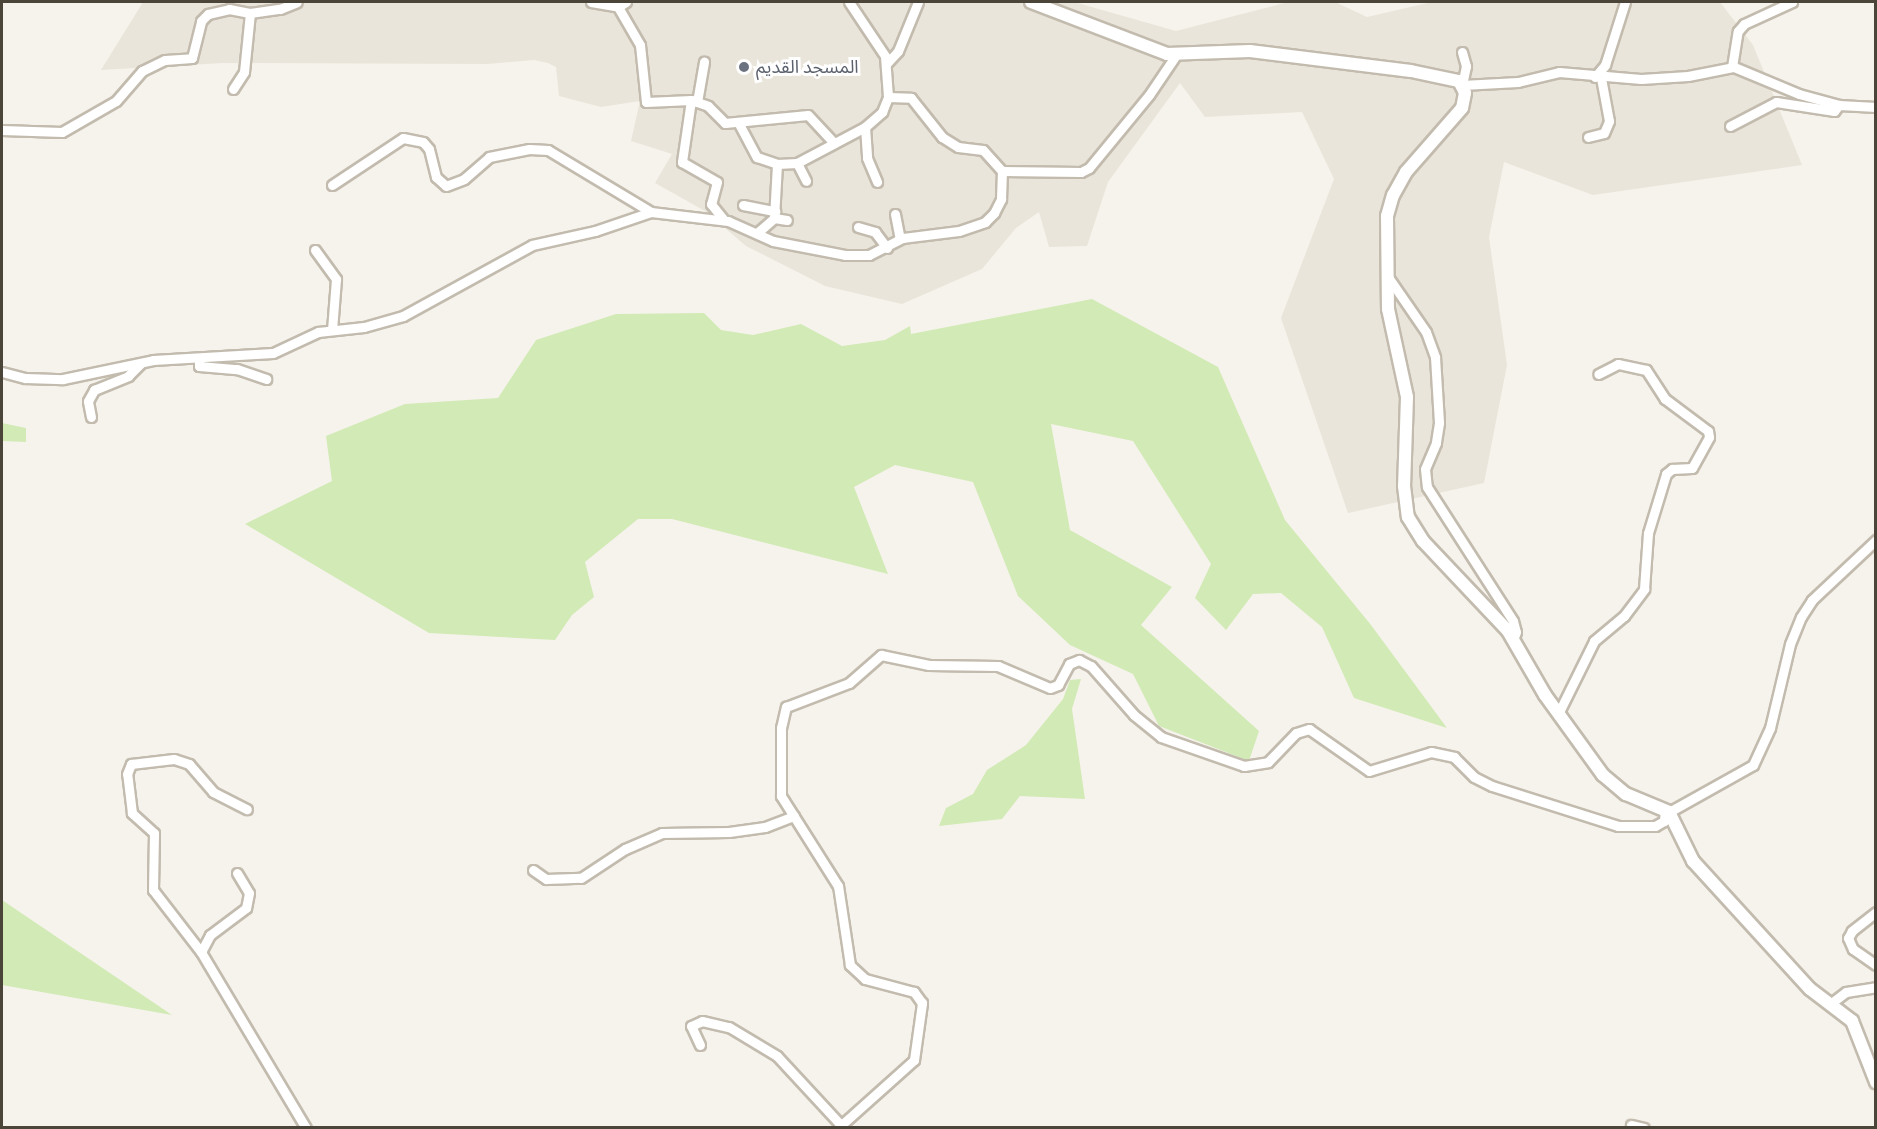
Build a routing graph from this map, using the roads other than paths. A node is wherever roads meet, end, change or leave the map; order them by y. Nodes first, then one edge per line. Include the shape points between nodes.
1 (297, 2) edge
2 (591, 2) edge
3 (849, 2) edge
4 (918, 2) edge
5 (1031, 2) edge
6 (1625, 2) edge
7 (1792, 2) edge
8 (622, 4) edge
9 (249, 13) junction
10 (1462, 52) dead end
11 (1176, 55) junction
12 (704, 62) dead end
13 (886, 63) junction
14 (1732, 67) junction
15 (1598, 78) junction
16 (1462, 86) junction
17 (234, 89) dead end
18 (888, 97) junction
19 (694, 101) junction
20 (1839, 105) junction
21 (1875, 107) edge
22 (738, 122) junction
23 (1730, 126) dead end
24 (865, 127) junction
25 (2, 130) edge
26 (1588, 137) dead end
27 (833, 142) junction
28 (797, 163) junction
29 (777, 164) junction
30 (1002, 171) junction
31 (806, 182) dead end
32 (877, 183) dead end
33 (332, 185) dead end
34 (743, 205) dead end
35 (651, 212) junction
36 (895, 214) dead end
37 (775, 215) junction
38 (724, 220) junction
39 (787, 220) dead end
40 (858, 227) dead end
41 (757, 234) junction
42 (900, 239) junction
43 (887, 248) junction
44 (315, 250) dead end
45 (1386, 273) junction
46 (332, 330) junction
47 (200, 361) junction
48 (141, 363) junction
49 (2, 372) edge
50 (1598, 374) dead end
51 (266, 379) dead end
52 (91, 417) dead end
53 (1875, 540) edge
54 (1514, 640) junction
55 (1558, 714) junction
56 (247, 809) dead end
57 (1667, 811) junction
58 (794, 816) junction
59 (533, 870) dead end
60 (237, 873) dead end
61 (1875, 912) edge
62 (201, 952) junction
63 (1875, 965) edge
64 (1875, 987) edge
65 (1830, 1004) junction
66 (700, 1045) dead end
67 (1875, 1082) edge
68 (1631, 1125) dead end
69 (839, 1126) edge
70 (306, 1128) edge
71 (1644, 1128) edge

1 - 9 street via 280,9
2 - 8 street
3 - 13 street
4 - 13 street via 898,51
5 - 11 street via 1156,51
6 - 15 street
7 - 14 street via 1743,24 1738,31
8 - 19 street via 640,45 646,102
9 - 17 street via 244,72
9 - 25 street via 221,9 205,16 192,58 165,60 142,71 116,101 63,132
10 - 16 street via 1466,66
11 - 16 street via 1264,53 1441,75
11 - 30 street via 1089,168
12 - 19 street
13 - 18 street
14 - 15 street via 1688,76
14 - 20 street via 1775,87
15 - 16 street via 1559,72 1518,82
15 - 26 street via 1609,121 1602,134
16 - 45 street via 1466,98 1462,108 1406,172 1393,195 1388,216
18 - 24 street via 882,112
18 - 30 street via 911,98 942,137 958,147 984,150
19 - 22 street via 708,106 721,122
19 - 38 street via 682,162 717,182 711,204
20 - 21 street
20 - 23 street via 1834,111 1776,102
22 - 27 street via 808,115
22 - 29 street via 757,157
24 - 27 street
24 - 32 street via 867,158
27 - 28 street
28 - 29 street
28 - 31 street
29 - 37 street via 773,182
30 - 42 street via 1000,200 990,218 959,231
33 - 35 street via 404,138 423,142 429,149 436,177 446,186 464,179 489,157 529,149 548,150
34 - 37 street
35 - 38 street
35 - 46 street via 595,231 532,245 404,316
36 - 42 street
37 - 39 street
37 - 41 street
38 - 41 street
40 - 43 street via 875,232
41 - 43 street via 773,241 853,256
42 - 43 street
44 - 46 street via 336,279
45 - 54 street via 1388,309 1407,397 1404,486 1408,517 1423,541
45 - 54 street via 1426,332 1435,357 1439,423 1425,469 1426,488 1513,621
46 - 47 street via 318,332 273,353
47 - 48 street via 168,359
47 - 51 street via 199,366 237,369
48 - 49 street via 63,379 25,378
48 - 52 street via 128,376 94,390 88,401
50 - 55 street via 1618,364 1646,370 1665,399 1708,431 1709,437 1692,468 1668,472 1648,533 1644,590 1624,616 1593,641
53 - 57 street via 1812,600 1801,618 1790,644 1770,728 1753,765
54 - 55 street
55 - 57 street via 1613,785
56 - 62 street via 213,792 189,764 174,759 131,764 127,774 132,813 154,833 153,890
57 - 58 street via 1664,821 1647,829 1609,824 1492,786 1474,777 1454,757 1442,754 1422,753 1370,771 1309,729 1296,733 1268,762 1244,766 1161,737 1134,715 1091,666 1079,660 1069,664 1058,685 1044,688 998,666 929,664 888,654 873,658 849,683 801,699 784,711 780,791
57 - 65 street via 1687,854 1810,989
58 - 59 street via 765,827 729,832 662,833 625,849 581,878 546,879
58 - 69 street via 841,894 848,958 855,972 878,984 909,989 918,994 922,1003 914,1060
60 - 62 street via 249,893 246,908 210,935
61 - 63 street via 1848,938 1853,949
62 - 70 street
64 - 65 street via 1846,992
65 - 67 street via 1855,1025
66 - 69 street via 691,1026 702,1022 729,1028 777,1056
68 - 71 street

